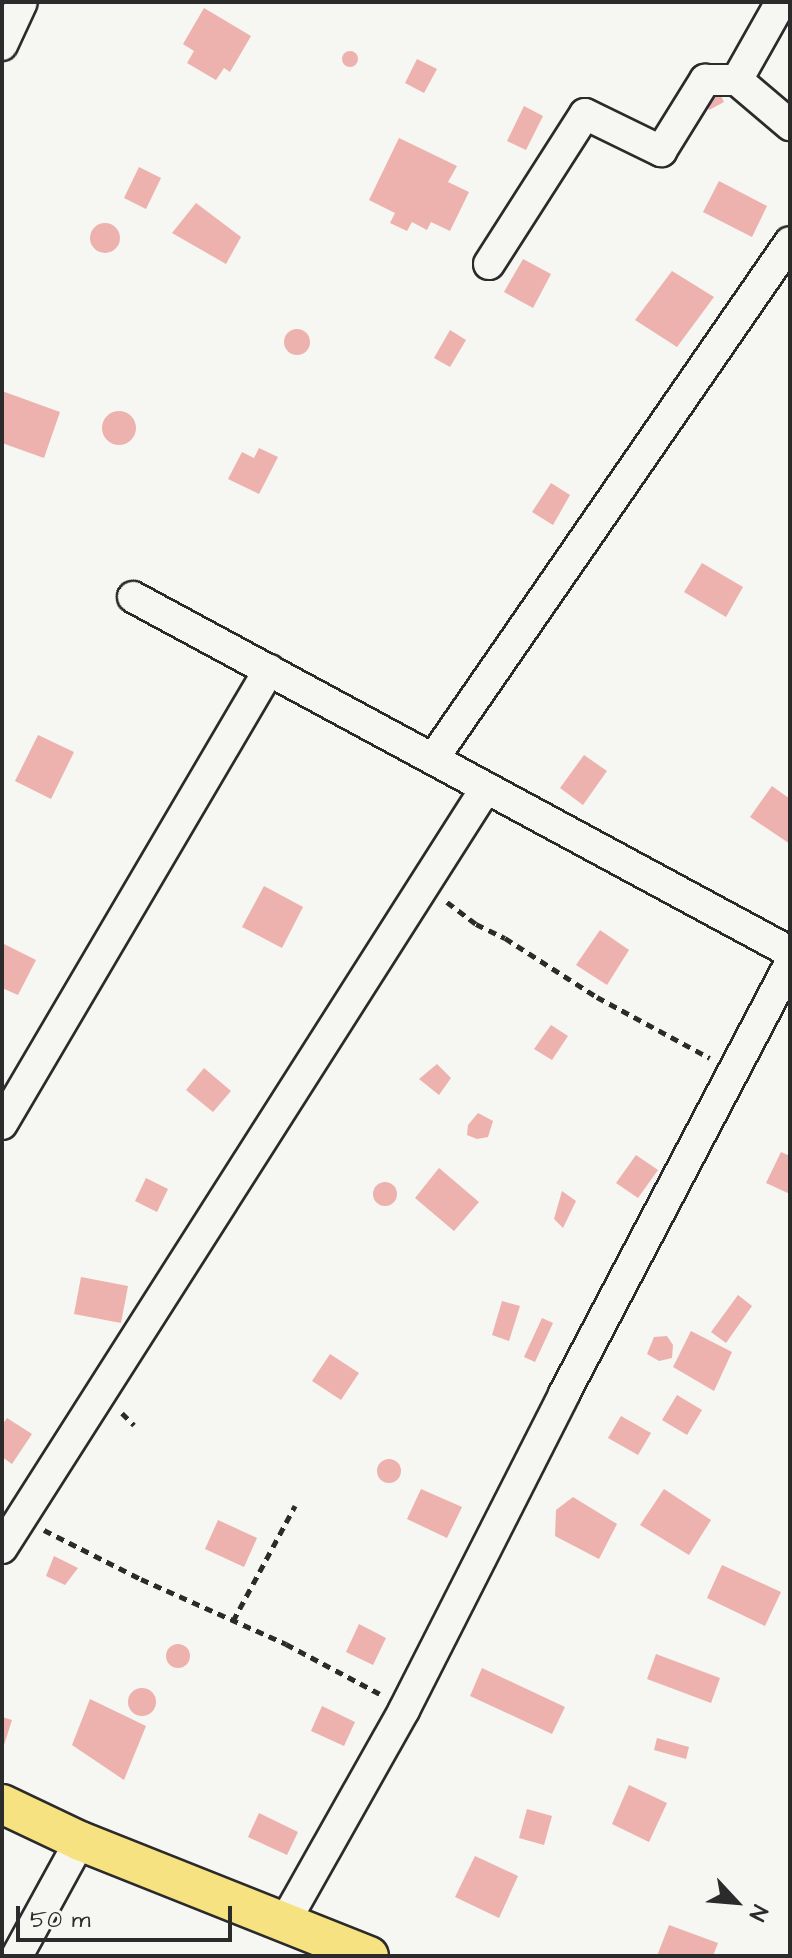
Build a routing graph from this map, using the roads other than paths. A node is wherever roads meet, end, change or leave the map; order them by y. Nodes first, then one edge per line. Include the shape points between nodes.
1 (22, 2) edge
2 (781, 2) edge
3 (2, 45) edge
4 (737, 80) junction
5 (790, 125) edge
6 (790, 242) edge
7 (489, 264) dead end
8 (133, 597) dead end
9 (269, 670) junction
10 (433, 759) junction
11 (486, 788) junction
12 (790, 952) edge
13 (790, 964) edge
14 (2, 1124) edge
15 (2, 1548) edge
16 (2, 1804) edge
17 (80, 1841) junction
18 (283, 1925) junction
19 (17, 1956) edge
20 (369, 1956) edge

1 - 3 street
2 - 4 street
4 - 5 street
4 - 7 street via 705,80 661,151 585,114
6 - 10 street
8 - 9 street
9 - 10 street
9 - 14 street
10 - 11 street
11 - 12 street
11 - 15 street
13 - 18 street via 404,1710
16 - 17 main road
17 - 18 main road
17 - 19 street
18 - 20 main road

